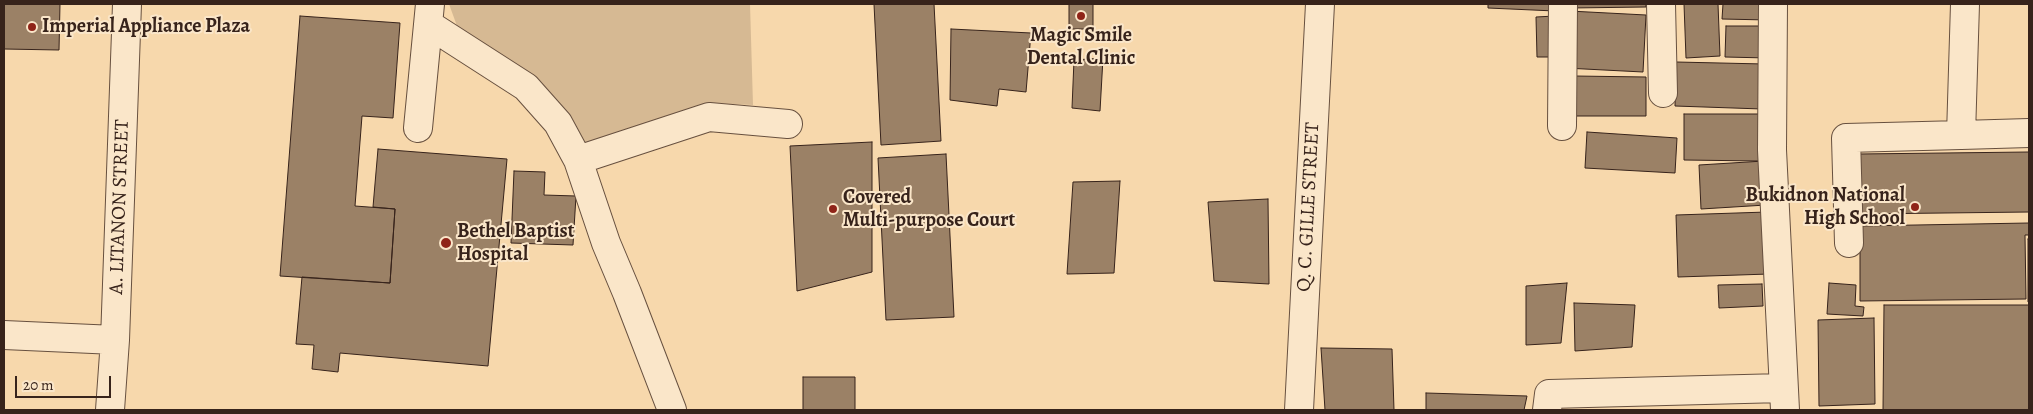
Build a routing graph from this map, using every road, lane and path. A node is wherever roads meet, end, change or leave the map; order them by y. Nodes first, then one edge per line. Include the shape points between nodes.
1 (127, 4) edge
2 (1320, 4) edge
3 (1563, 4) edge
4 (1661, 4) edge
5 (1773, 4) edge
6 (1965, 4) edge
7 (429, 14) edge
8 (1663, 93) dead end
9 (788, 124) dead end
10 (1562, 126) dead end
11 (418, 128) dead end
12 (2029, 133) edge
13 (1961, 135) junction
14 (578, 160) junction
15 (1849, 243) dead end
16 (4, 335) edge
17 (115, 340) junction
18 (1784, 399) edge
19 (110, 410) edge
20 (672, 410) edge
21 (1299, 410) edge
22 (1547, 410) edge

1 - 17 street, A. LITANON STREET
2 - 21 street, Q. C. GILLE STREET
3 - 10 street
4 - 8 street
5 - 18 street via 1772,150
6 - 13 street
7 - 11 street
7 - 14 street via 526,87 558,123
9 - 14 street via 709,118
12 - 13 street
13 - 15 street via 1846,138
14 - 20 street via 606,243
16 - 17 street
17 - 19 street, A. LITANON STREET
18 - 22 street via 1549,394

